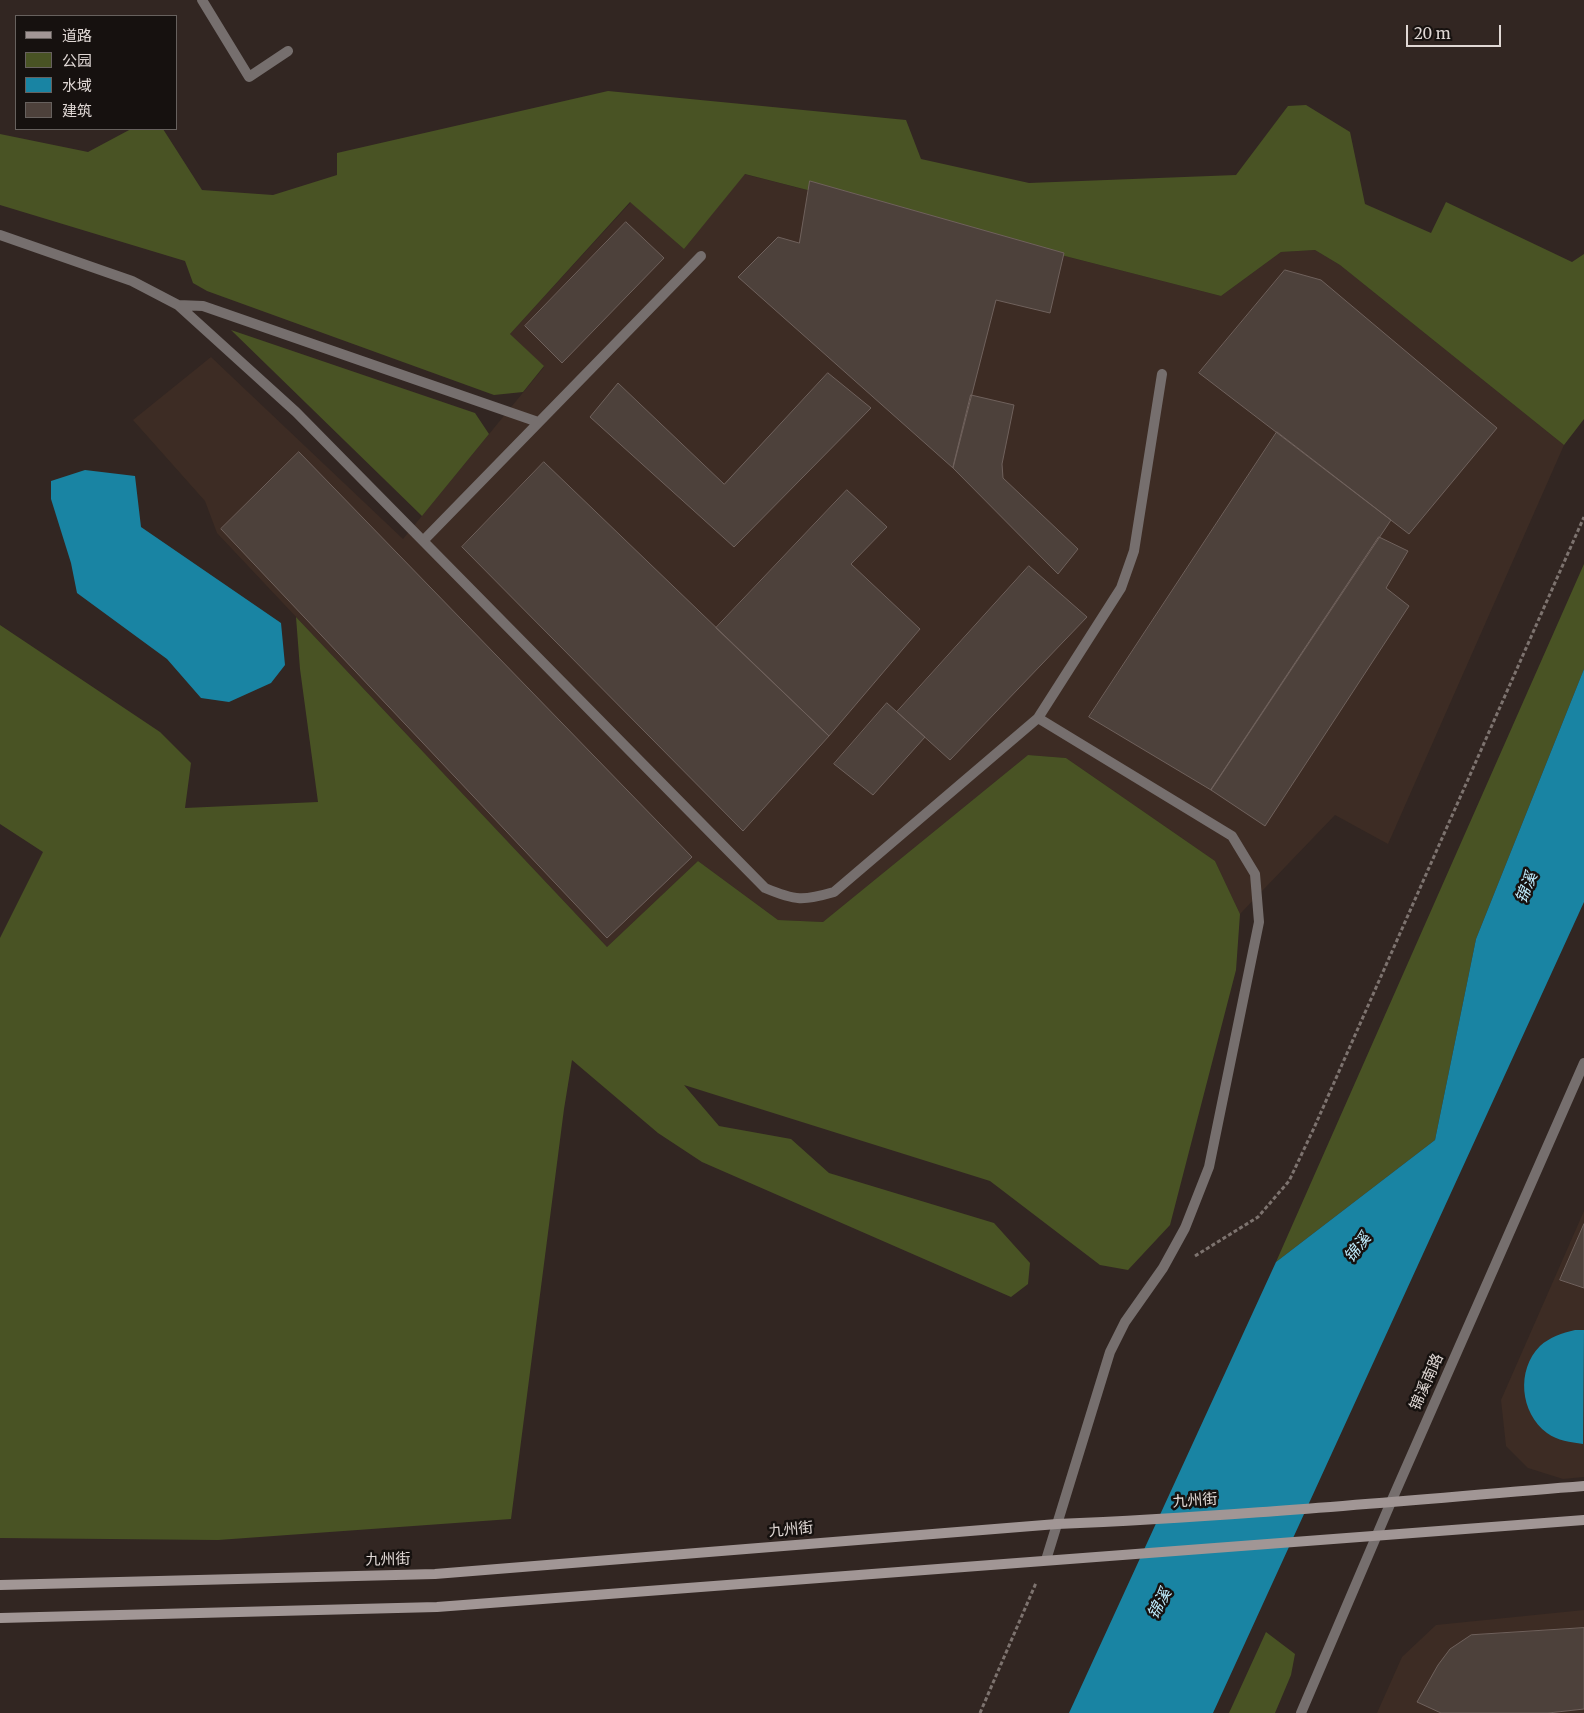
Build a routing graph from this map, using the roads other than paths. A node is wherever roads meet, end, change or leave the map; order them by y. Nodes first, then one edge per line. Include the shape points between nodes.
1 (202, 0) edge
2 (288, 51) dead end
3 (0, 235) edge
4 (701, 256) dead end
5 (178, 305) junction
6 (1162, 374) dead end
7 (538, 422) junction
8 (422, 541) junction
9 (1038, 718) junction
10 (1584, 1063) edge
11 (1584, 1486) edge
12 (1391, 1502) junction
13 (1584, 1520) edge
14 (1057, 1524) junction
15 (1376, 1537) junction
16 (1046, 1560) junction
17 (0, 1585) edge
18 (0, 1618) edge
19 (1301, 1713) edge

1 - 2 street via 249,77
3 - 5 street via 132,281
4 - 7 street
5 - 7 street via 203,306
5 - 8 street via 296,412
6 - 9 street via 1134,551 1121,588
7 - 8 street
8 - 9 street via 766,888 790,898 813,898 834,892
9 - 14 street via 1232,836 1255,874 1259,922 1209,1167 1185,1228 1164,1268 1125,1322 1110,1352
10 - 12 street, 锦溪南路
11 - 12 main road, 九州街
12 - 14 main road, 九州街
12 - 15 street, 锦溪南路
13 - 15 main road
14 - 16 street
14 - 17 main road, 九州街 via 435,1574
15 - 16 main road
15 - 19 street, 锦溪南路
16 - 18 main road via 437,1607

